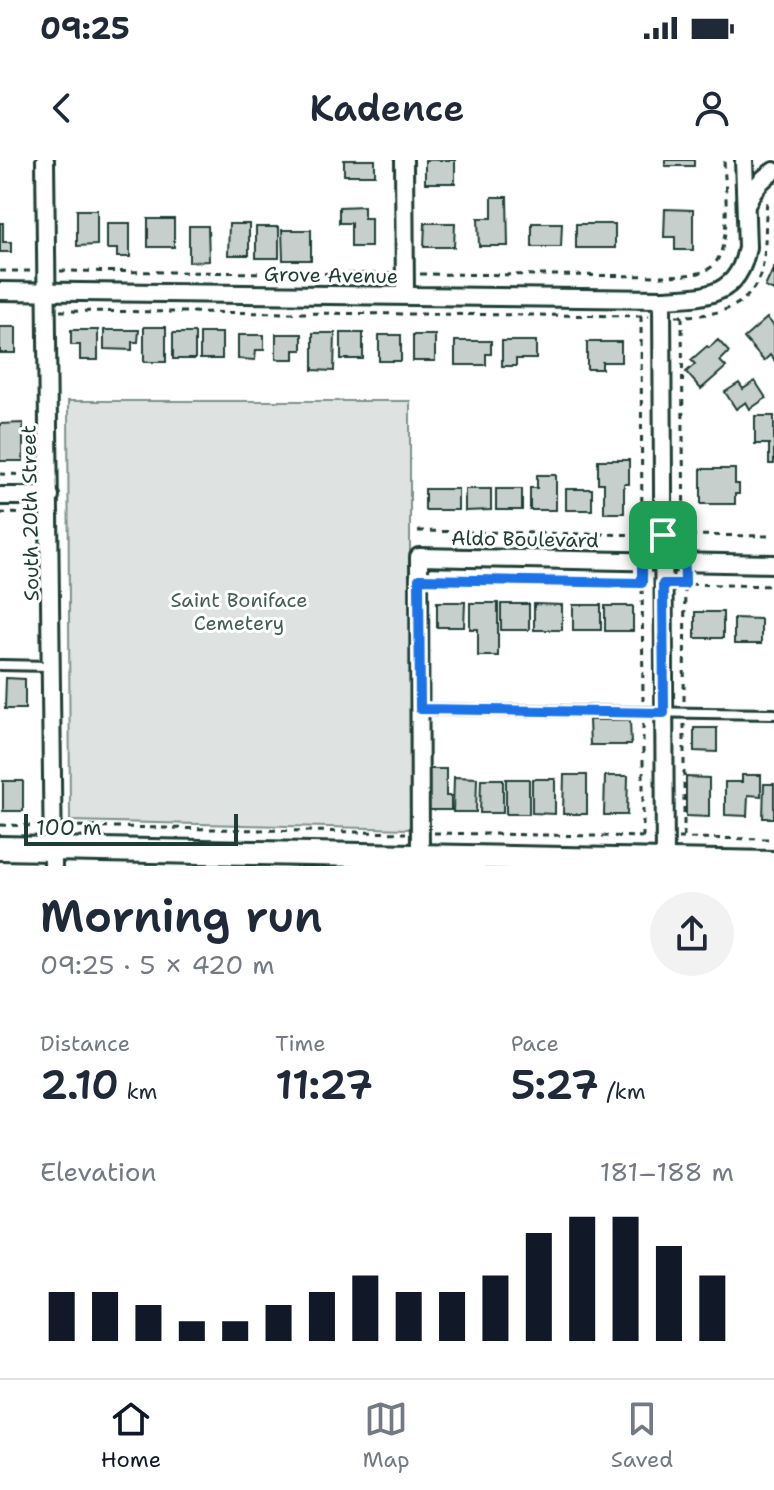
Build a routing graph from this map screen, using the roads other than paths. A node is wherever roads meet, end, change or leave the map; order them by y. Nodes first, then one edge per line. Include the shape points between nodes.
1 (45, 160) edge
2 (404, 160) edge
3 (744, 160) edge
4 (774, 171) edge
5 (746, 207) junction
6 (0, 291) edge
7 (47, 292) junction
8 (405, 295) junction
9 (662, 299) junction
10 (0, 496) edge
11 (50, 496) junction
12 (663, 562) junction
13 (774, 564) edge
14 (0, 665) edge
15 (52, 666) junction
16 (420, 709) junction
17 (664, 713) junction
18 (774, 714) edge
19 (0, 848) edge
20 (420, 856) junction
21 (53, 858) edge
22 (359, 860) edge
23 (774, 863) edge
24 (665, 864) edge

1 - 7 street, South 20th Street
2 - 8 street
3 - 5 street, Grove Avenue
4 - 5 street via 754,188
5 - 9 street, Grove Avenue via 747,247 733,280 703,297
6 - 7 street, Grove Avenue
7 - 8 street, Grove Avenue
7 - 11 street, South 20th Street
8 - 9 street, Grove Avenue
9 - 12 street
10 - 11 street
11 - 15 street, South 20th Street
12 - 13 street, Aldo Boulevard
12 - 16 street, Aldo Boulevard via 419,557
12 - 17 street
14 - 15 lane
15 - 21 street, South 20th Street
16 - 17 lane
16 - 20 street
17 - 18 lane
17 - 24 street
19 - 21 street
20 - 22 street
20 - 24 street
21 - 22 street
23 - 24 street

